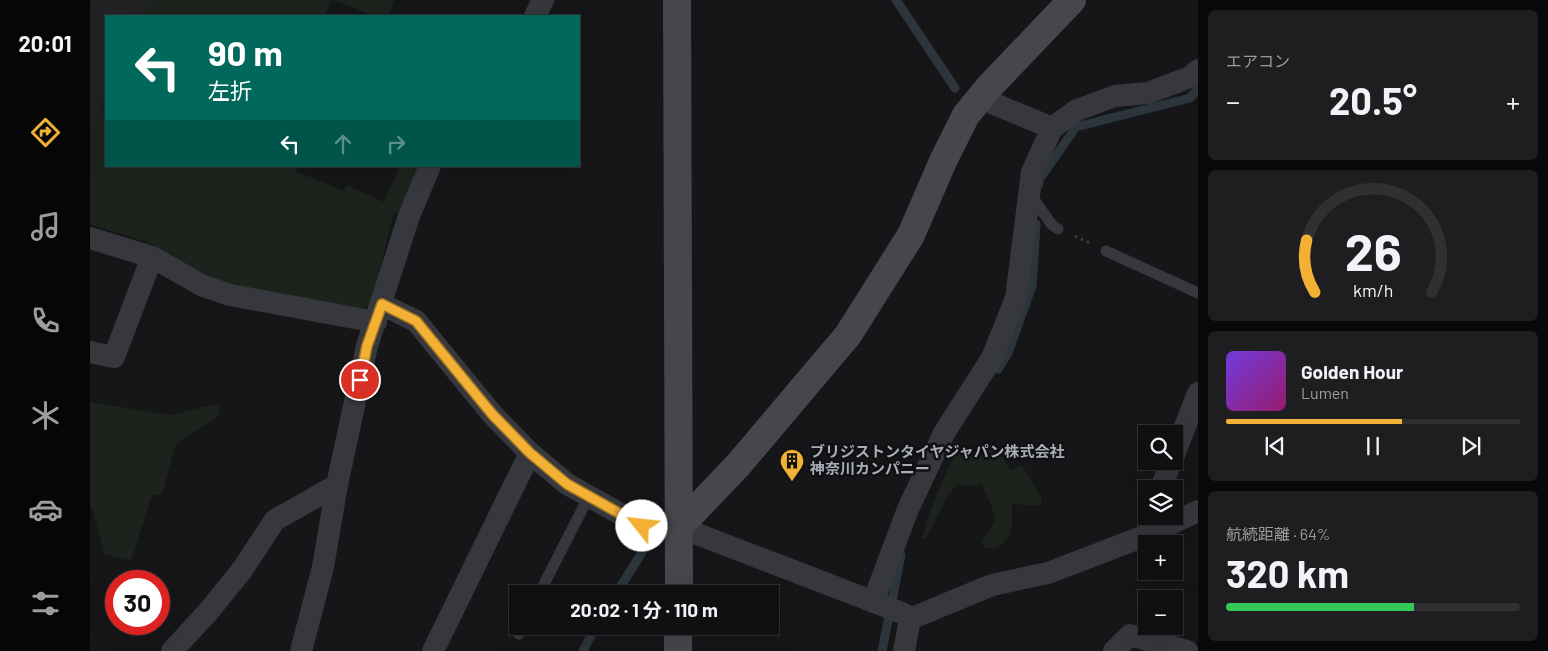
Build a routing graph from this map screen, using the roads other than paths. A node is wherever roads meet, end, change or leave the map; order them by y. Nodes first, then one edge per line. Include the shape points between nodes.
1 (543, 0) edge
2 (677, 0) edge
3 (1072, 0) edge
4 (536, 15) edge
5 (1198, 70) edge
6 (980, 98) junction
7 (1052, 128) junction
8 (430, 167) edge
9 (1029, 193) junction
10 (1055, 227) road end
11 (90, 238) edge
12 (1106, 251) road end
13 (152, 257) junction
14 (1198, 293) edge
15 (379, 313) junction
16 (90, 352) edge
17 (1198, 393) edge
18 (1183, 432) edge
19 (530, 453) junction
20 (337, 485) junction
21 (589, 496) junction
22 (1198, 510) edge
23 (679, 527) junction
24 (1146, 535) edge
25 (1138, 539) edge
26 (544, 585) edge
27 (679, 585) edge
28 (877, 604) junction
29 (907, 616) junction
30 (678, 635) edge
31 (172, 651) edge
32 (301, 651) edge
33 (433, 651) edge
34 (678, 651) edge
35 (904, 651) edge
36 (1114, 651) edge
37 (1187, 651) edge

1 - 4 street
2 - 23 street
3 - 6 street
5 - 7 street via 1190,77 1148,93 1115,96 1077,110
6 - 7 street
6 - 23 street via 966,115 911,235 848,335 739,464
7 - 9 street via 1032,172
8 - 15 street via 409,216
9 - 10 lane
9 - 28 street via 1016,298 992,358 940,442 908,509
11 - 13 street
12 - 14 lane
13 - 15 street via 201,284 230,295
13 - 16 street via 114,357
15 - 19 street via 416,321 492,414
15 - 20 street via 367,346
17 - 18 street
19 - 21 street via 567,484
19 - 33 street
20 - 31 street via 275,520 242,570
20 - 32 street via 323,567
21 - 23 street via 642,526
21 - 26 lane
22 - 24 street
23 - 27 street
23 - 28 street
25 - 29 street via 1048,573 992,585
28 - 29 street
29 - 35 street
30 - 34 street
36 - 37 street via 1130,635

